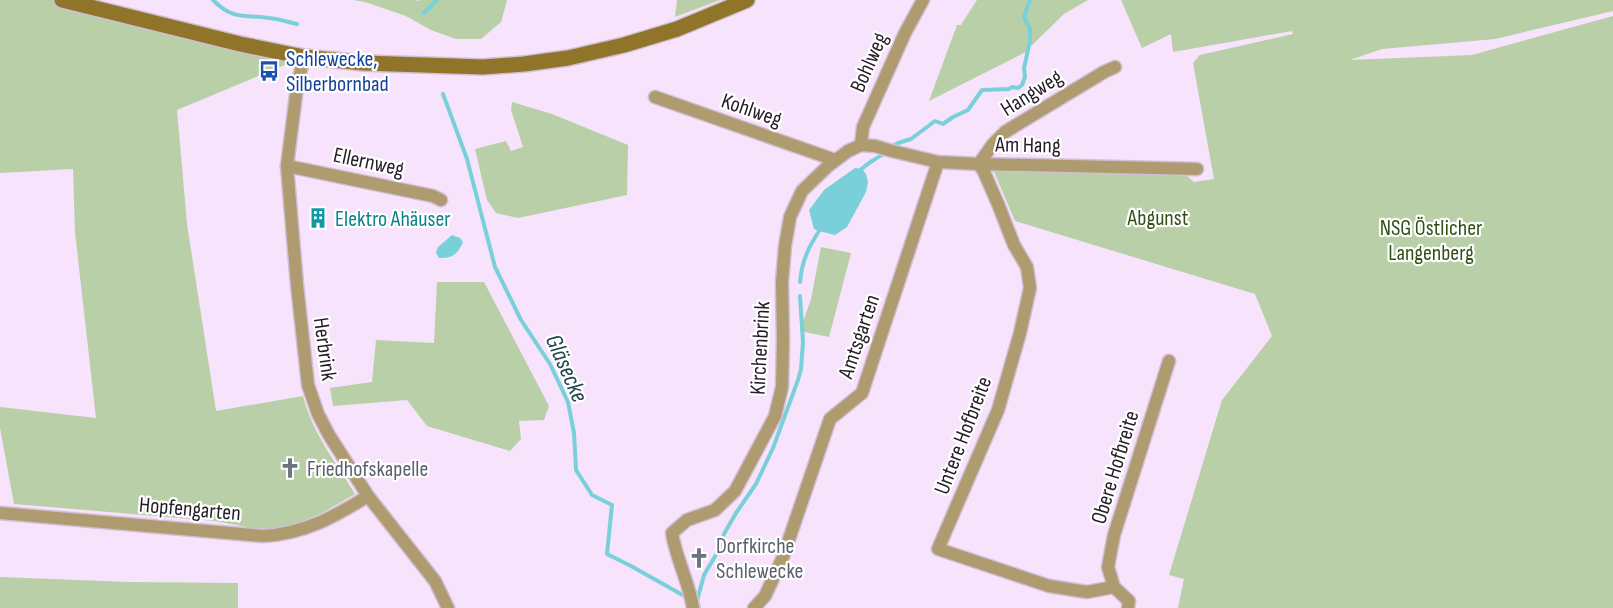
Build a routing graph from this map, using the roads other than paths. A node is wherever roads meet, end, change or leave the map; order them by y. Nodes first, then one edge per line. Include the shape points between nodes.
1 (62, 0) edge
2 (747, 0) edge
3 (923, 0) edge
4 (304, 57) junction
5 (1115, 67) dead end
6 (655, 97) dead end
7 (861, 145) junction
8 (835, 160) junction
9 (938, 162) junction
10 (979, 164) junction
11 (287, 166) junction
12 (1197, 168) dead end
13 (441, 200) dead end
14 (1168, 361) dead end
15 (368, 496) junction
16 (0, 513) edge
17 (1114, 587) junction
18 (448, 608) edge
19 (693, 608) edge
20 (754, 608) edge
21 (1128, 608) edge

1 - 4 main road
2 - 4 main road via 677,29 624,45 524,64 422,66
3 - 7 street, Bohlweg via 863,127
4 - 11 street, Herbrink
5 - 10 street, Hangweg via 1005,132
6 - 8 street, Kohlweg
7 - 8 street, Kirchenbrink
7 - 9 street, Am Hang
8 - 19 street, Kirchenbrink via 802,192 790,217 782,282 782,387 775,416 735,491 715,510 687,520 672,533
9 - 10 street, Am Hang
9 - 20 street, Amtsgarten via 862,393 830,419 783,557 765,596
10 - 12 street, Am Hang
10 - 17 street, Untere Hofbreite via 1027,267 1030,288 998,410 938,549 1049,586 1088,592
11 - 13 street, Ellernweg
11 - 15 street, Herbrink via 308,385 329,435
14 - 17 street, Obere Hofbreite via 1114,535 1108,567
15 - 16 street, Hopfengarten via 316,525 290,534 263,536
15 - 18 street, Herbrink via 435,581
17 - 21 street via 1129,601

